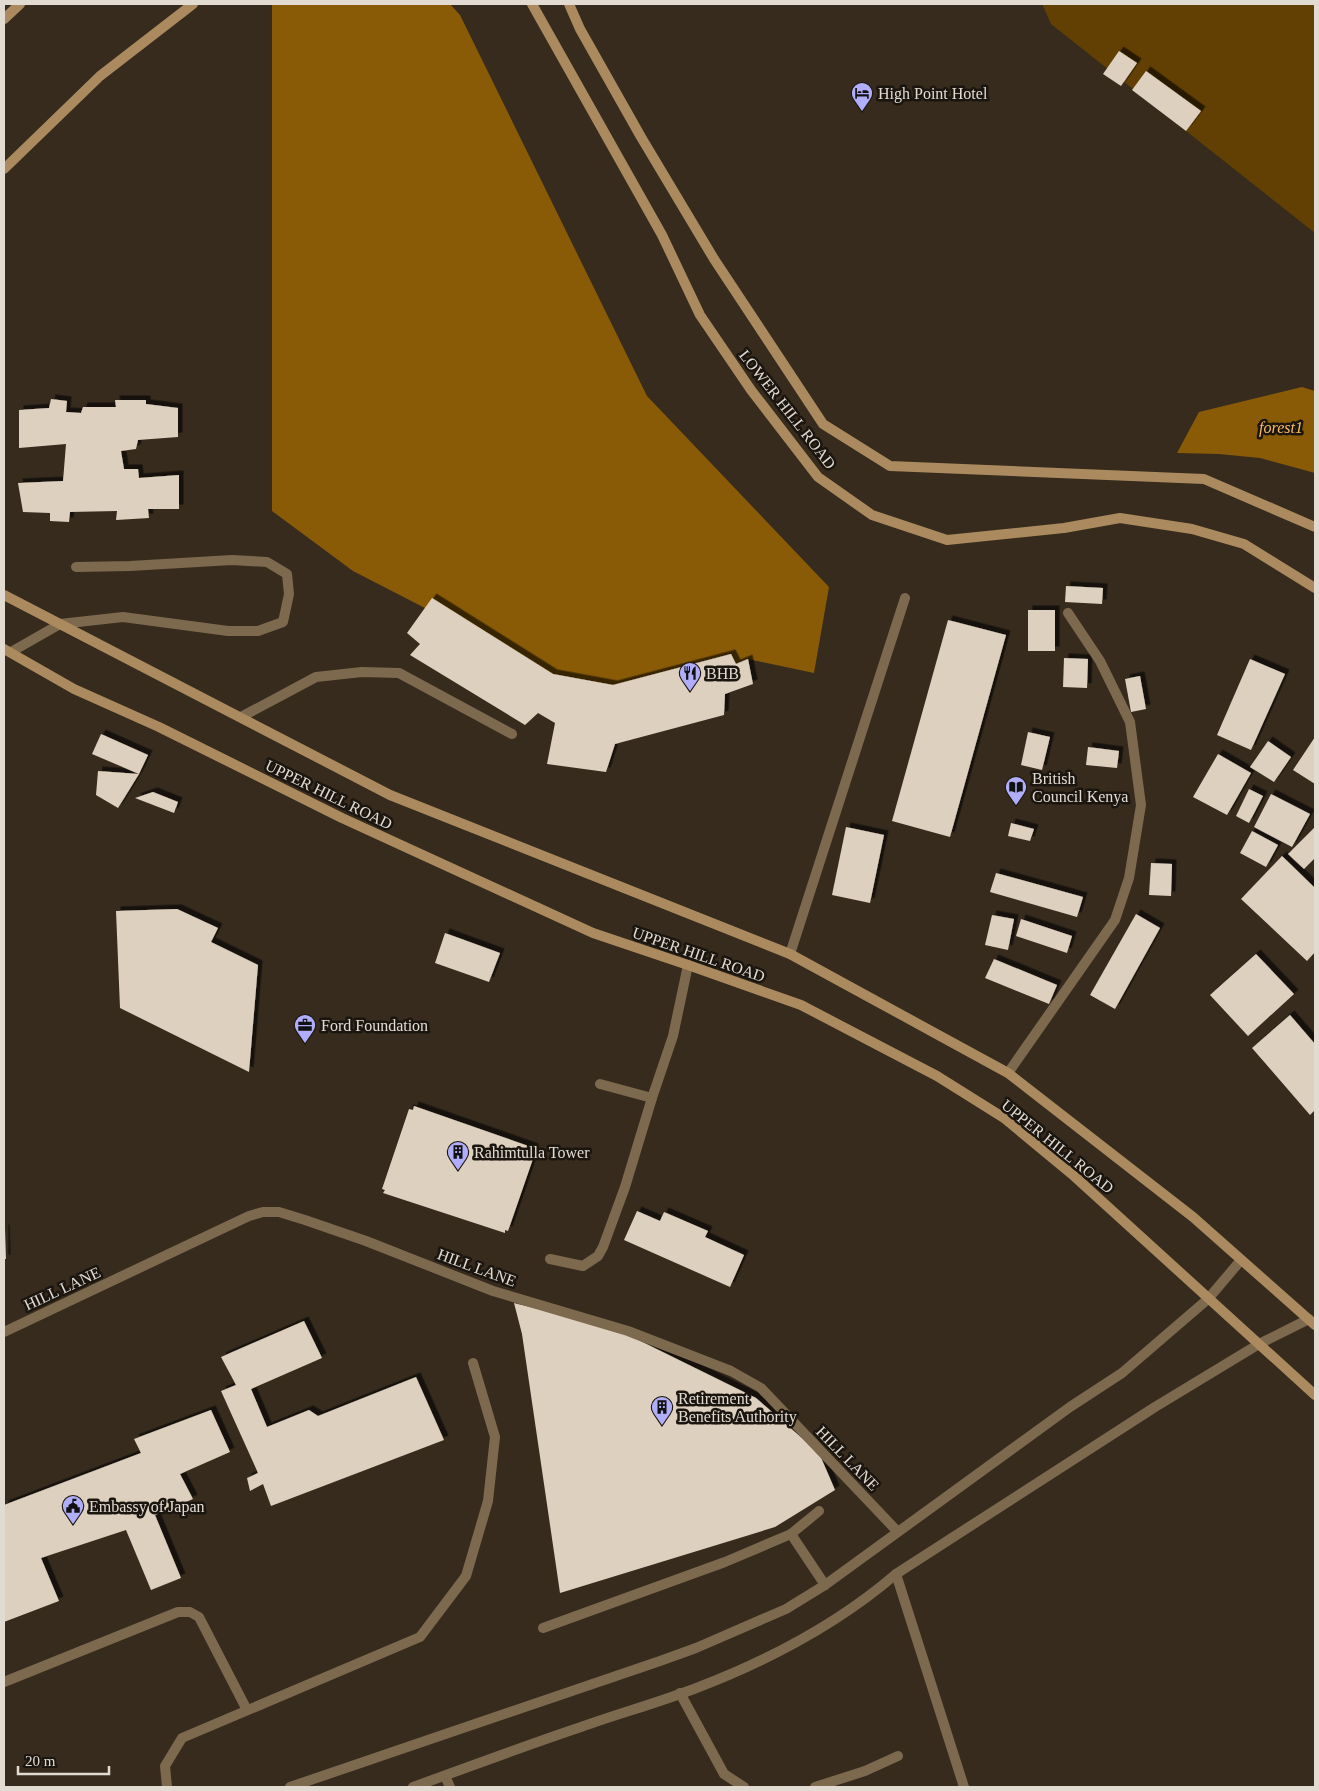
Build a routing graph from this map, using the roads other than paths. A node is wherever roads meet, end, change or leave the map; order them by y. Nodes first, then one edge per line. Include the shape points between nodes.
1 (20, 4) edge
2 (193, 4) edge
3 (532, 4) edge
4 (568, 4) edge
5 (4, 19) edge
6 (4, 169) edge
7 (1315, 527) edge
8 (76, 567) dead end
9 (1315, 588) edge
10 (4, 595) edge
11 (905, 598) dead end
12 (1068, 613) dead end
13 (60, 624) junction
14 (7, 651) edge
15 (241, 717) junction
16 (512, 734) dead end
17 (790, 954) junction
18 (688, 965) junction
19 (1008, 1073) junction
20 (600, 1084) dead end
21 (652, 1098) junction
22 (550, 1259) dead end
23 (1241, 1260) junction
24 (1208, 1299) junction
25 (1312, 1322) edge
26 (4, 1332) edge
27 (1258, 1344) junction
28 (473, 1362) dead end
29 (1315, 1395) edge
30 (819, 1511) dead end
31 (897, 1531) junction
32 (791, 1534) junction
33 (896, 1574) junction
34 (825, 1585) junction
35 (543, 1628) dead end
36 (4, 1682) edge
37 (680, 1693) junction
38 (247, 1710) junction
39 (898, 1756) dead end
40 (445, 1776) junction
41 (167, 1787) edge
42 (290, 1787) edge
43 (412, 1787) edge
44 (450, 1787) edge
45 (744, 1787) edge
46 (815, 1787) edge
47 (964, 1787) edge

1 - 5 street
2 - 6 street via 100,76
3 - 9 street, LOWER HILL ROAD via 662,235 700,315 751,390 818,477 872,515 946,540 1064,528 1120,518 1192,530 1244,544
4 - 7 street, LOWER HILL ROAD via 641,137 714,259 823,424 890,466 1204,479
8 - 13 street via 232,560 267,562 287,574 289,594 283,622 258,631 228,632 123,617
10 - 13 street, UPPER HILL ROAD
11 - 17 street
12 - 19 street via 1100,661 1130,722 1141,805 1129,878 1116,920
13 - 14 street
13 - 15 street, UPPER HILL ROAD
14 - 18 street, UPPER HILL ROAD via 74,689 159,727 342,818 593,933
15 - 16 street via 316,677 362,672 399,673
15 - 17 street, UPPER HILL ROAD via 390,795
17 - 19 street, UPPER HILL ROAD
18 - 21 street via 674,1036
18 - 24 street, UPPER HILL ROAD via 801,1005 937,1076 1004,1118 1074,1176
19 - 23 street, UPPER HILL ROAD via 1193,1217
20 - 21 street
21 - 22 street via 625,1187 598,1256 583,1266
23 - 24 street
23 - 25 street, UPPER HILL ROAD
24 - 27 street, UPPER HILL ROAD
24 - 31 street via 1122,1373
25 - 27 street
26 - 31 street, HILL LANE via 249,1216 279,1212 366,1241 493,1291 628,1331 731,1371 761,1388
27 - 29 street, UPPER HILL ROAD
27 - 33 street via 1101,1440
28 - 38 street via 496,1437 488,1501 466,1576 420,1637
30 - 32 street
31 - 34 street
32 - 34 street
32 - 35 street via 725,1562
33 - 37 street via 875,1593 802,1638 746,1667
33 - 47 street
34 - 42 street via 786,1609 696,1648
36 - 38 street via 178,1612 190,1612 199,1617
37 - 40 street
37 - 45 street via 724,1774
38 - 41 street via 182,1738 165,1766
39 - 46 street via 865,1772
40 - 43 street
40 - 44 street

